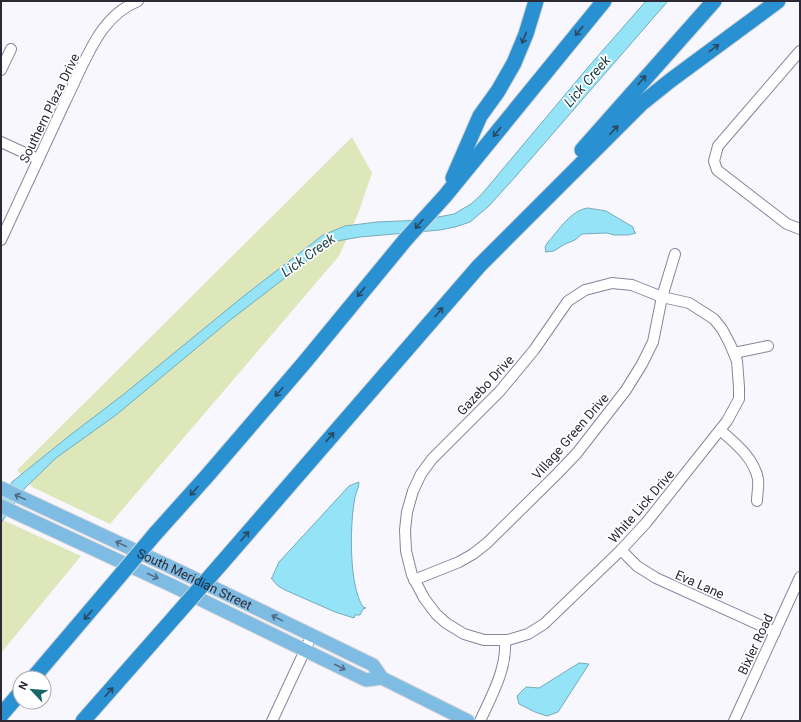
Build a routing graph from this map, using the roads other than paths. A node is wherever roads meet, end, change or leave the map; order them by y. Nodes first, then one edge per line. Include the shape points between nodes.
1 (138, 1) edge
2 (536, 1) edge
3 (604, 1) edge
4 (714, 1) edge
5 (778, 1) edge
6 (11, 49) dead end
7 (800, 51) edge
8 (1, 70) edge
9 (1, 142) edge
10 (38, 160) junction
11 (445, 196) junction
12 (800, 229) edge
13 (507, 237) junction
14 (1, 240) edge
15 (675, 254) dead end
16 (662, 297) junction
17 (768, 346) dead end
18 (734, 353) junction
19 (720, 430) junction
20 (1, 488) edge
21 (757, 501) dead end
22 (1, 506) edge
23 (621, 550) junction
24 (800, 577) edge
25 (414, 580) junction
26 (775, 632) junction
27 (312, 635) junction
28 (505, 640) junction
29 (305, 649) junction
30 (40, 670) edge
31 (382, 678) junction
32 (12, 703) edge
33 (1, 716) edge
34 (83, 721) edge
35 (272, 721) edge
36 (468, 721) edge
37 (480, 721) edge
38 (734, 721) edge

1 - 10 street, Southern Plaza Drive via 118,13 97,37
2 -> 11 highway via 514,63 480,116
3 -> 11 highway
13 -> 4 highway via 598,130
13 -> 5 highway via 641,104
6 - 8 street
7 - 12 street via 718,146 714,161 717,170 787,224
9 - 10 street
10 - 14 street, Southern Plaza Drive
11 -> 30 highway, bridge
34 -> 13 highway, bridge via 478,266
15 - 16 street, Village Green Drive
16 - 18 street, White Lick Drive via 689,303 714,319
16 - 25 street, Village Green Drive via 653,342 642,364 626,390 572,458 487,543 459,562
16 - 25 street, Gazebo Drive via 632,285 612,283 585,290 568,301 534,350 500,391 440,449 421,474 411,497 405,526 406,554
17 - 18 street
18 - 19 street, White Lick Drive via 737,361 739,399
19 - 21 street via 752,463 758,479
19 - 23 street, White Lick Drive via 646,524
27 -> 20 main road, South Meridian Street
22 -> 29 main road, South Meridian Street
23 - 26 street, Eva Lane via 640,569 656,578
23 - 28 street, White Lick Drive via 544,624 528,634
24 - 26 street, Bixler Road
25 - 28 street, White Lick Drive via 430,608 452,628 477,639
26 - 38 street, Bixler Road
27 - 29 street
27 - 31 main road, South Meridian Street via 373,665
28 - 37 street via 501,675
29 -> 31 main road, South Meridian Street via 366,680
29 - 35 street
31 - 36 main road, South Meridian Street
32 - 33 highway

